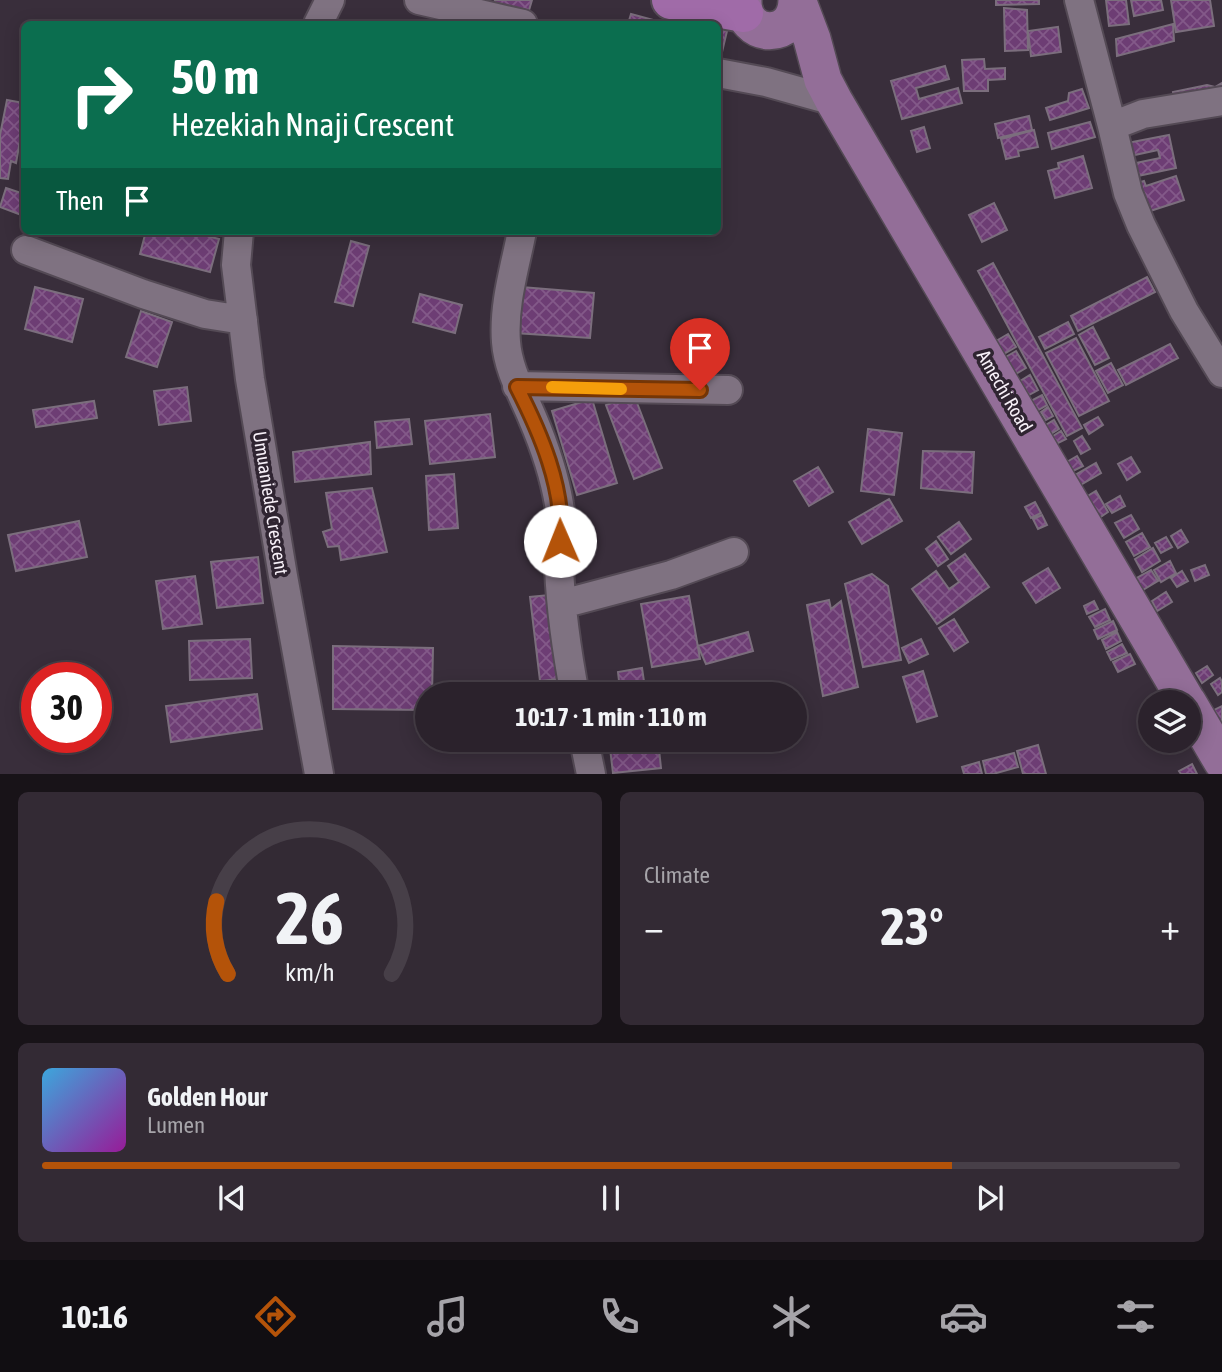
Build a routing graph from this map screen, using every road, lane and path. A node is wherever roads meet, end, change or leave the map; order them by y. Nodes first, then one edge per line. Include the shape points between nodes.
1 (330, 0) edge
2 (419, 0) edge
3 (671, 0) edge
4 (1079, 0) edge
5 (798, 1) edge
6 (748, 14) edge
7 (320, 21) edge
8 (510, 21) edge
9 (721, 74) edge
10 (829, 90) junction
11 (1222, 101) edge
12 (1112, 126) junction
13 (239, 235) edge
14 (521, 235) edge
15 (26, 250) dead end
16 (243, 320) junction
17 (1222, 373) edge
18 (517, 387) junction
19 (727, 390) dead end
20 (734, 552) dead end
21 (562, 604) junction
22 (573, 682) edge
23 (1180, 690) edge
24 (1201, 725) edge
25 (586, 752) edge
26 (1222, 761) edge
27 (319, 774) edge
28 (591, 774) edge

1 - 7 street
2 - 8 street
3 - 6 highway
4 - 12 street
5 - 6 main road via 796,15 778,30 768,31
5 - 10 main road
6 - 10 main road
9 - 10 street
10 - 23 main road, Amechi Road
11 - 12 street via 1143,114
12 - 17 street via 1125,185 1141,225 1184,311
13 - 16 street, Umuaniede Crescent via 236,265
14 - 18 street via 506,320 506,344
15 - 16 street via 143,295
16 - 27 street, Umuaniede Crescent
18 - 19 street
18 - 21 street via 546,454 559,503
20 - 21 street via 671,575
21 - 22 street
24 - 26 main road, Amechi Road
25 - 28 street

